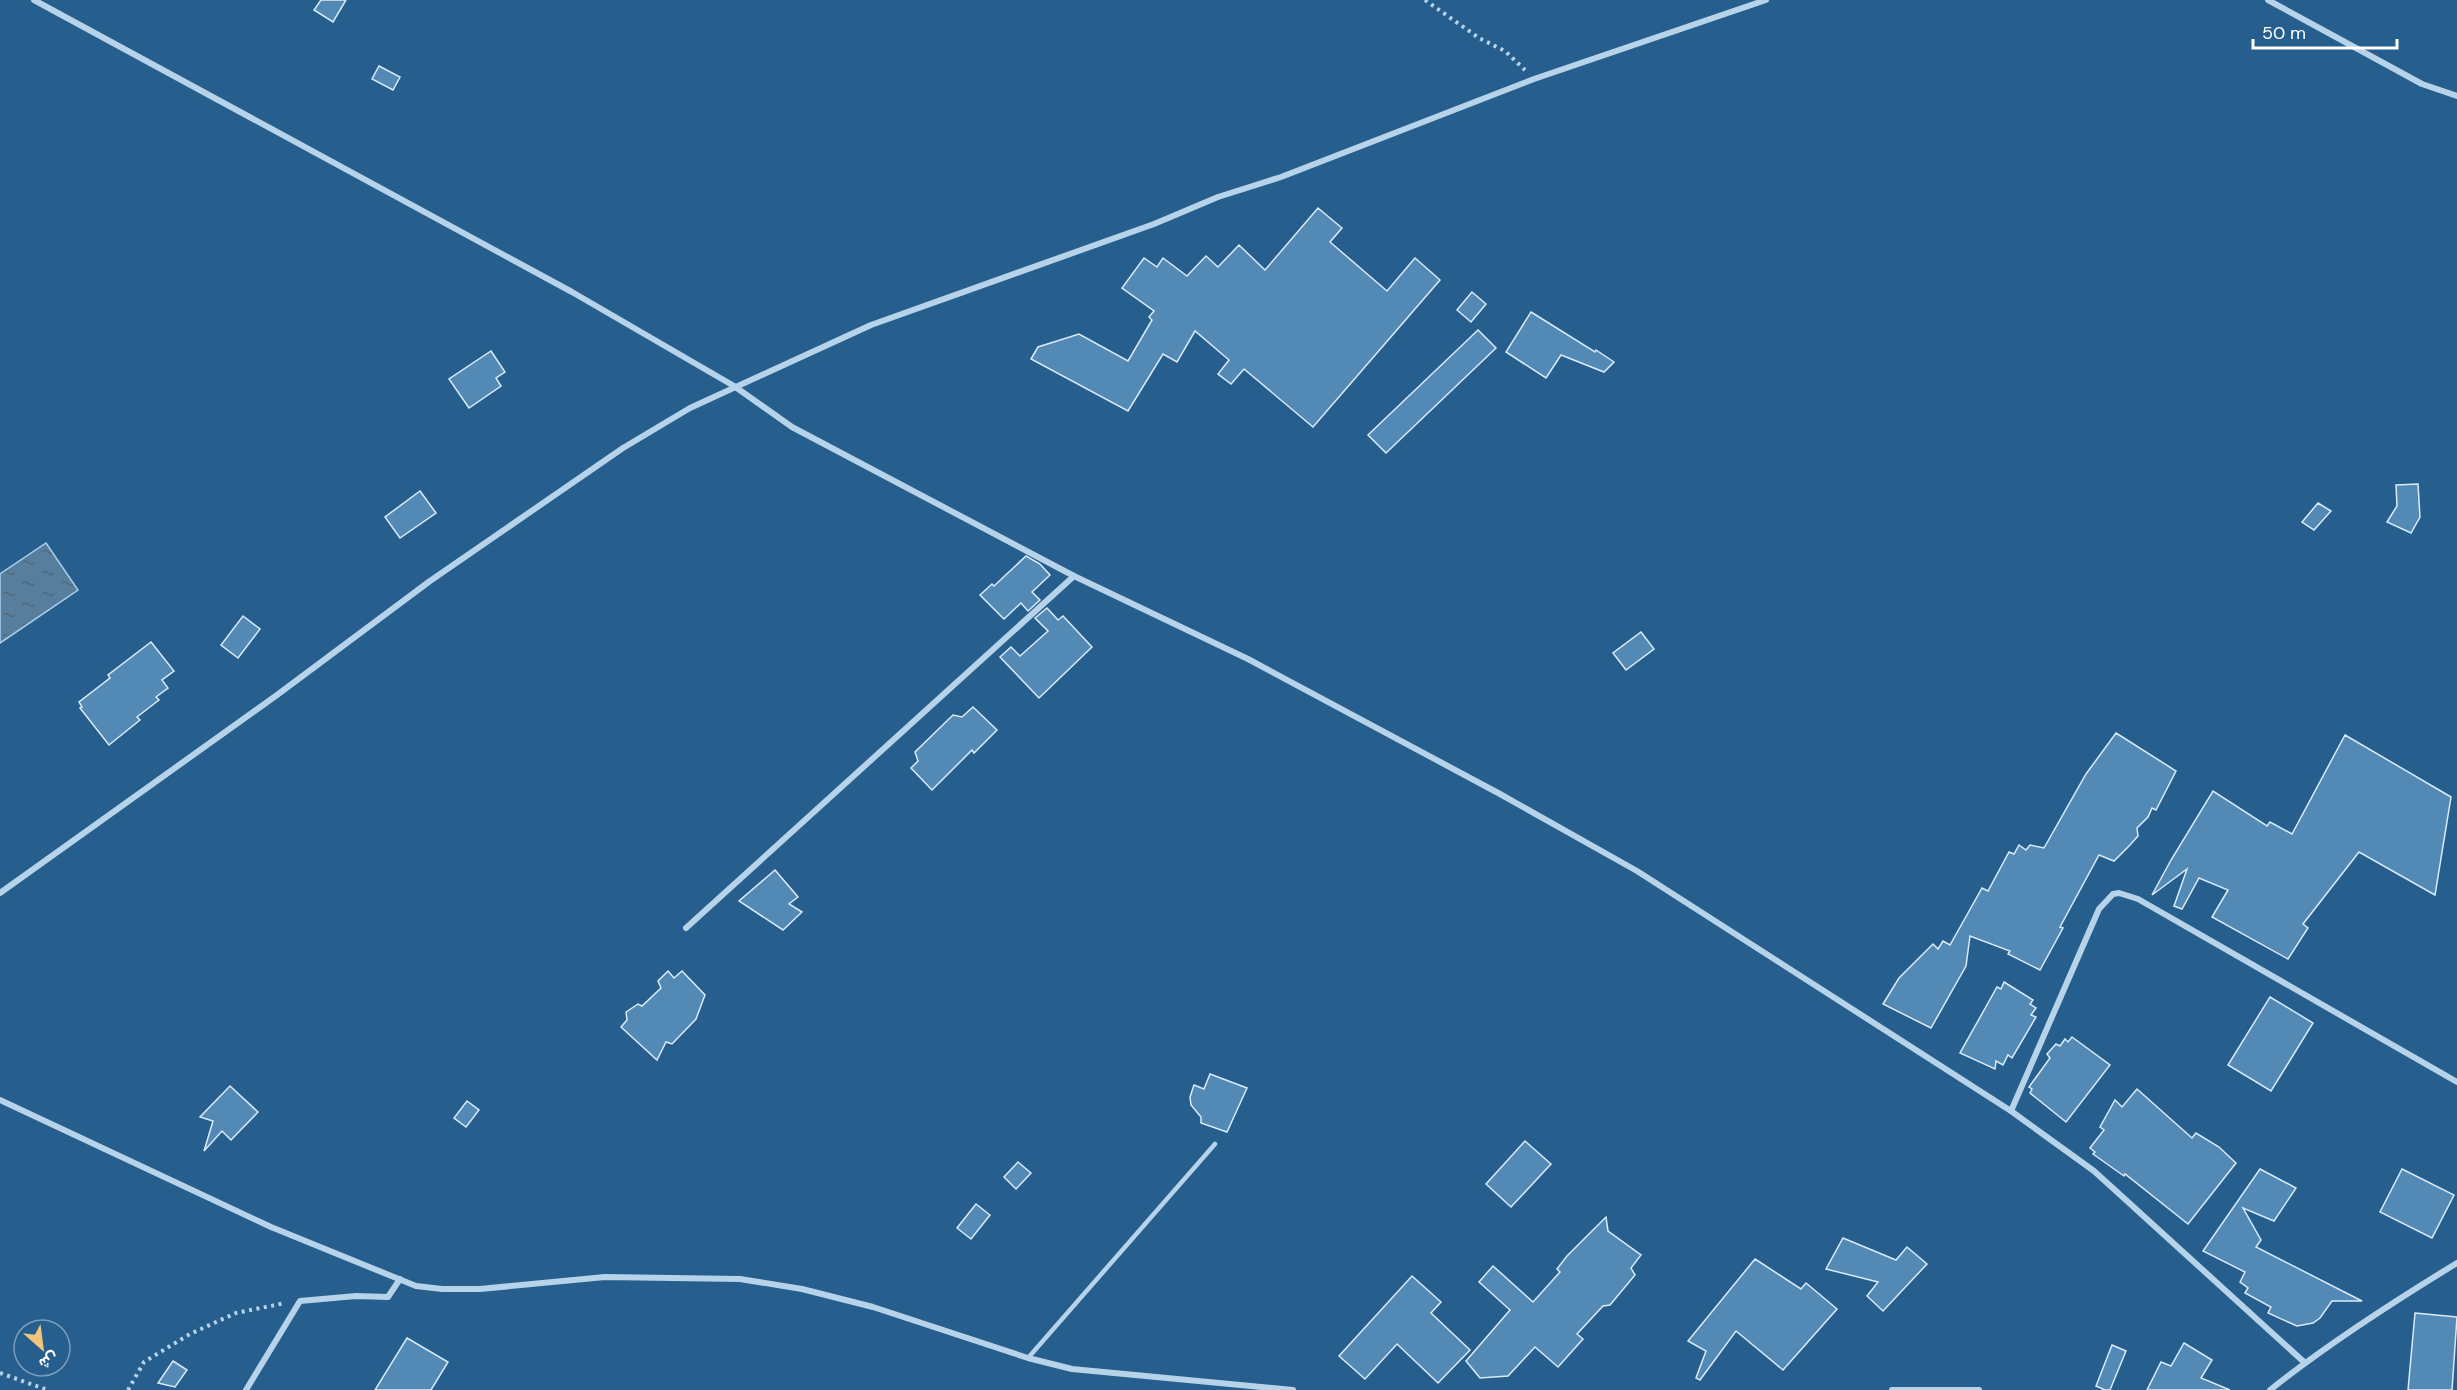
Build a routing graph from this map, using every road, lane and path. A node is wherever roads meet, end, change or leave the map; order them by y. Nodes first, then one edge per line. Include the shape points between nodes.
1 (34, 0) edge
2 (1425, 0) edge
3 (1766, 0) edge
4 (2268, 0) edge
5 (1534, 79) junction
6 (2457, 96) edge
7 (734, 386) junction
8 (1074, 576) junction
9 (0, 893) edge
10 (686, 928) dead end
11 (2457, 1082) edge
12 (0, 1100) edge
13 (2011, 1111) junction
14 (1215, 1144) dead end
15 (2457, 1263) edge
16 (400, 1279) junction
17 (300, 1301) junction
18 (1028, 1358) junction
19 (2304, 1362) junction
20 (0, 1373) edge
21 (48, 1390) edge
22 (128, 1390) edge
23 (246, 1390) edge
24 (1293, 1390) edge
25 (1892, 1390) edge
26 (1979, 1390) edge
27 (2270, 1390) edge

1 - 7 street via 508,257
2 - 5 path via 1479,38 1505,51
3 - 5 street
4 - 6 street via 2422,84
5 - 7 street via 1281,177 871,325
7 - 8 street via 792,427
7 - 9 street via 633,442 430,581
8 - 10 street
8 - 13 street via 1248,660 1637,871
11 - 13 street via 2216,942 2138,899 2119,893 2108,897 2099,909
12 - 16 street via 271,1227
13 - 19 street via 2094,1171
14 - 18 lane
15 - 19 street
16 - 17 street via 388,1297
16 - 18 street via 416,1286 480,1289 605,1277 740,1279 873,1307
17 - 22 path via 236,1312 190,1334 144,1362
17 - 23 street
18 - 24 street via 1072,1369
19 - 27 street
20 - 21 path
25 - 26 street

